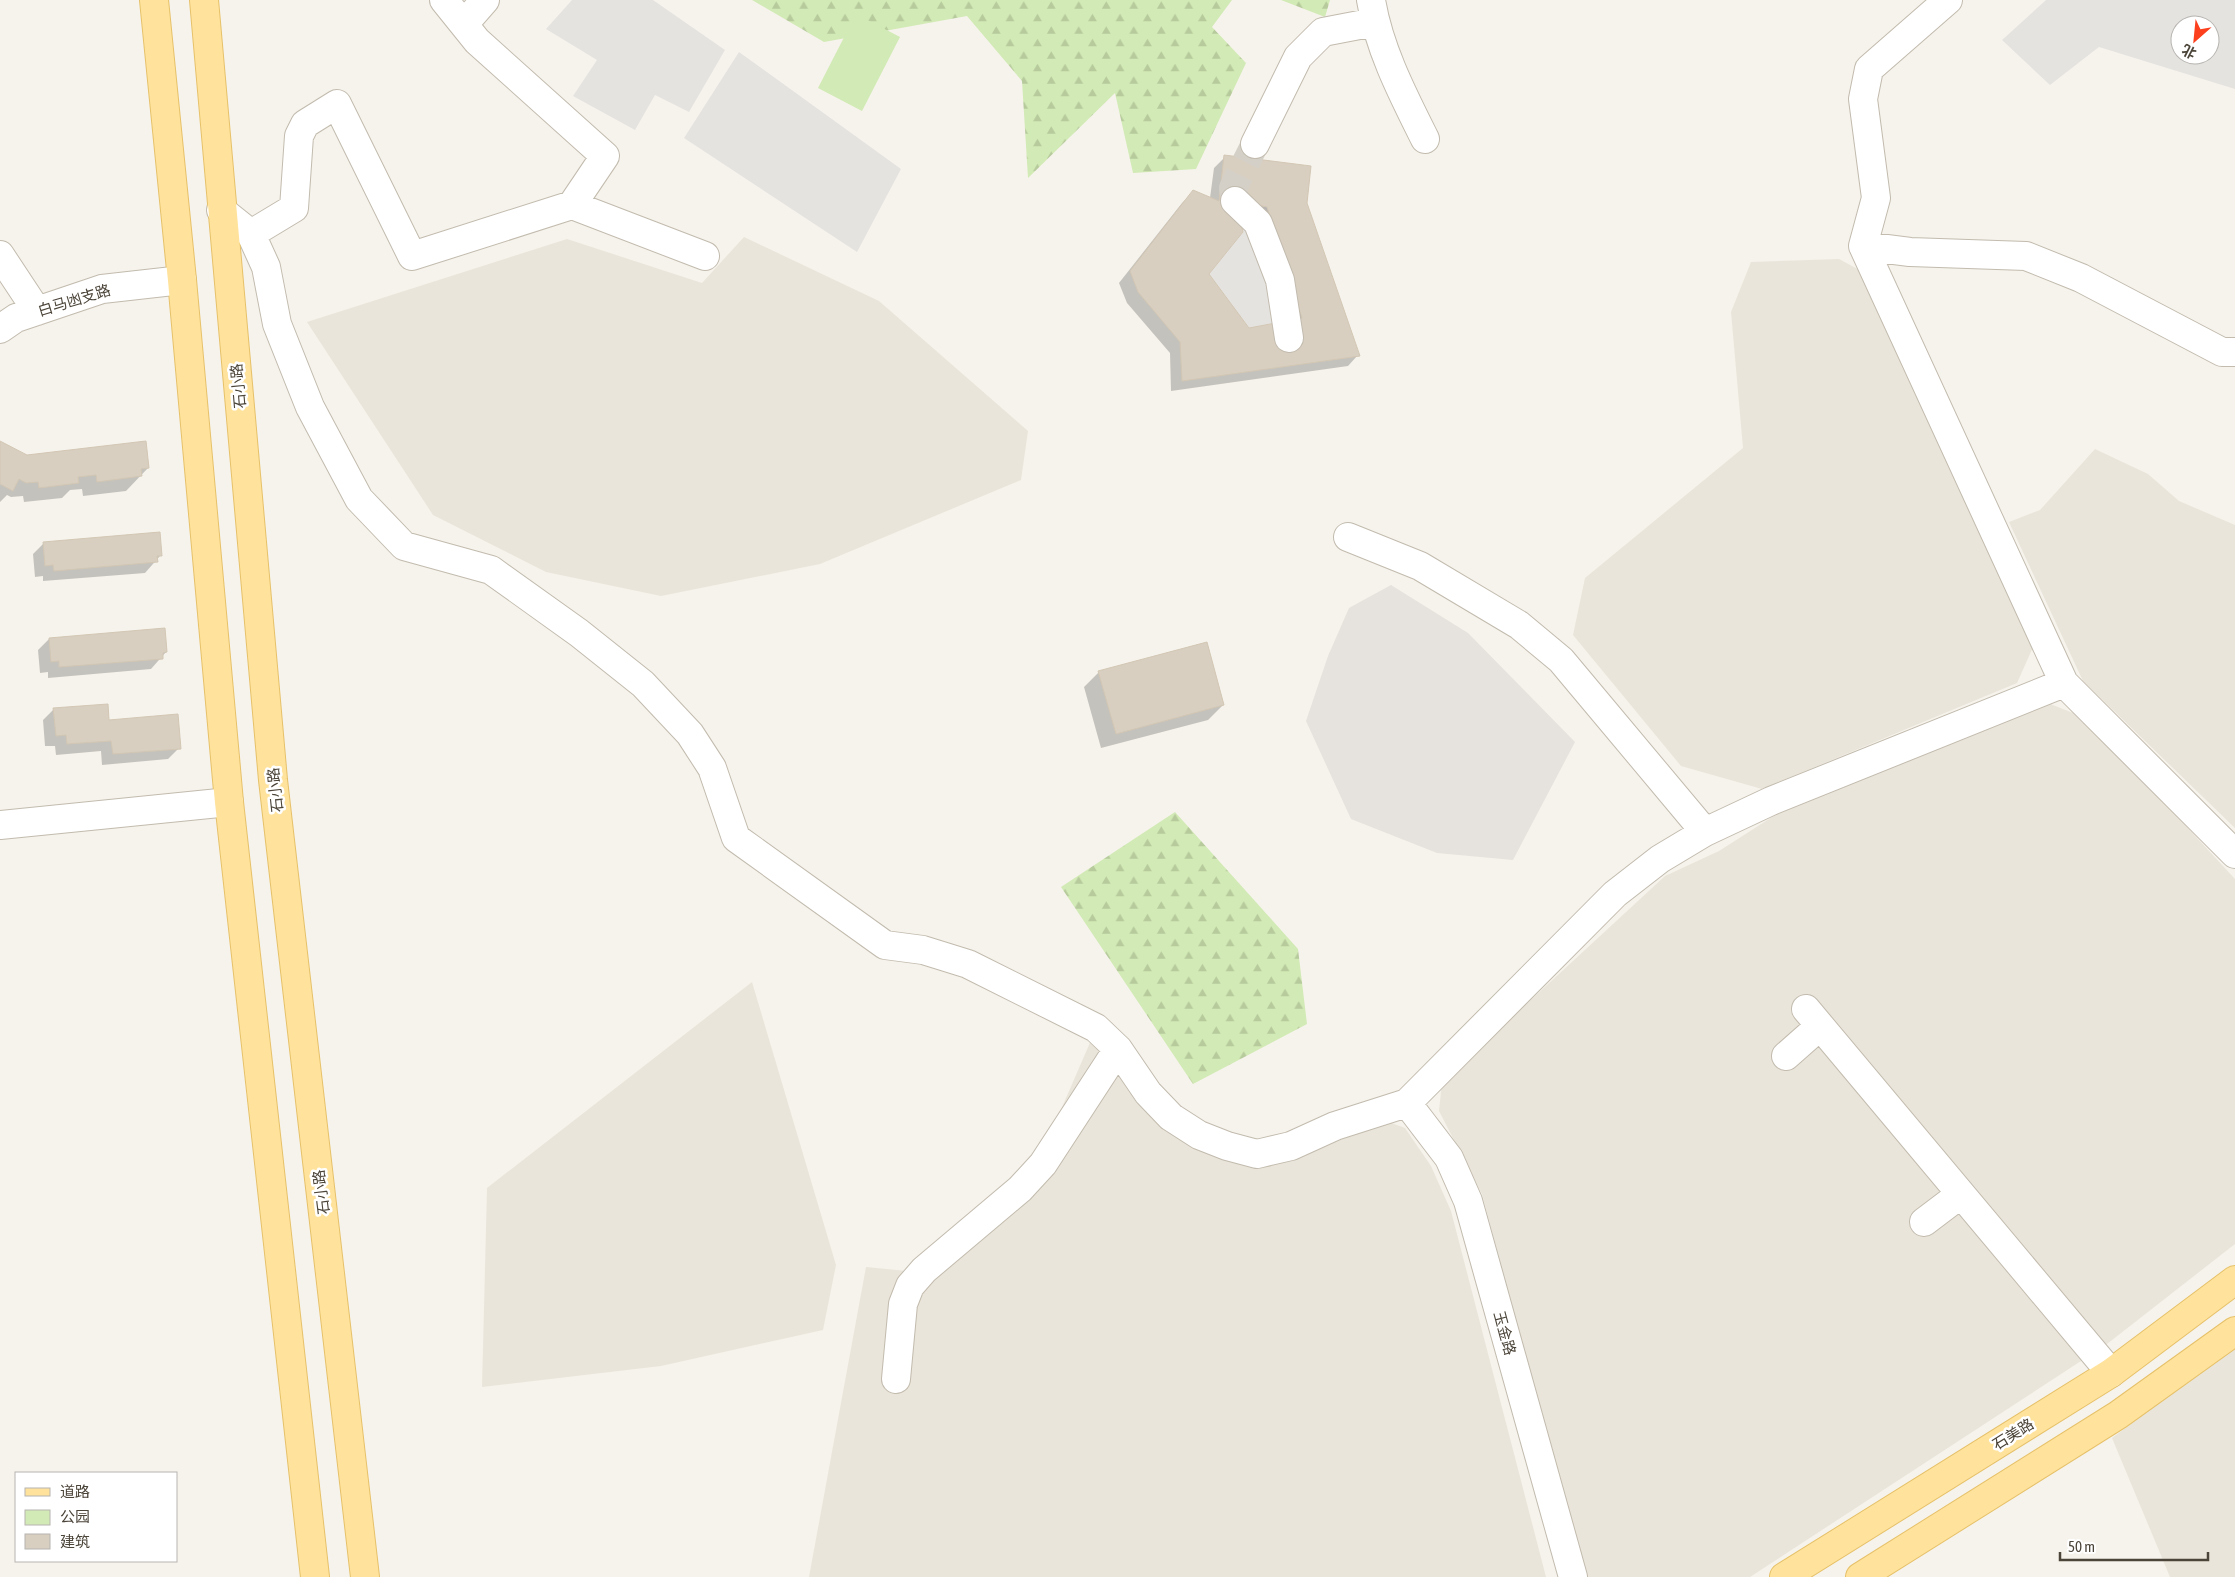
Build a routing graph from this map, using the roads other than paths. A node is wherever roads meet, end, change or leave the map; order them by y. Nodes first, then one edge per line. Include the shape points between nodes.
1 (154, 0) edge
2 (204, 0) edge
3 (444, 0) edge
4 (485, 0) edge
5 (1948, 0) edge
6 (1373, 11) edge
7 (464, 24) junction
8 (1424, 139) dead end
9 (1255, 144) tunnel mouth
10 (1235, 200) dead end
11 (572, 205) junction
12 (221, 210) junction
13 (250, 234) junction
14 (1863, 246) junction
15 (0, 255) edge
16 (705, 256) dead end
17 (182, 280) junction
18 (37, 311) junction
19 (0, 329) edge
20 (1289, 338) dead end
21 (2235, 352) edge
22 (1348, 537) dead end
23 (2064, 683) junction
24 (229, 802) junction
25 (0, 825) edge
26 (1705, 832) junction
27 (2235, 854) edge
28 (1118, 1049) junction
29 (1786, 1056) dead end
30 (1406, 1102) junction
31 (1960, 1194) junction
32 (1924, 1222) dead end
33 (2235, 1280) edge
34 (2235, 1331) edge
35 (2111, 1373) junction
36 (896, 1379) dead end
37 (315, 1577) edge
38 (365, 1577) edge
39 (1573, 1577) edge
40 (1784, 1577) edge
41 (1860, 1577) edge

1 - 17 main road
2 - 12 main road, 石小路
3 - 7 street
4 - 7 street
5 - 14 street via 1869,69 1864,99 1876,198
6 - 8 street via 1398,85
6 - 9 street via 1323,32 1298,57
7 - 11 street via 477,41 605,156
10 - 20 street via 1258,223 1280,280
11 - 13 street via 412,256 337,104 305,124 299,136 294,208
11 - 16 street
12 - 13 street
12 - 38 main road, 石小路 via 273,780
13 - 28 street via 266,267 277,324 310,407 359,499 404,546 492,570 579,632 643,684 690,734 712,768 736,838 885,945 923,950 968,964 1096,1028
14 - 21 street via 1910,252 2026,256 2080,278 2222,352
14 - 23 street
15 - 18 street
17 - 18 street, 白马凼支路 via 102,289
17 - 24 main road
18 - 19 street, 白马凼支路 via 16,318
22 - 26 street via 1420,566 1519,625 1562,660
23 - 26 street via 1771,801
23 - 27 street
24 - 25 street
24 - 37 main road
26 - 30 street via 1660,859 1615,894
28 - 30 street via 1148,1093 1171,1117 1199,1135 1257,1154 1291,1146 1335,1126
28 - 36 street via 1043,1164 1020,1189 924,1270 910,1286 903,1304
29 - 31 street via 1813,1018
30 - 39 street, 玉金路 via 1449,1158 1468,1201
31 - 32 street
31 - 35 street
33 - 35 main road, 石美路
34 - 41 main road via 2118,1415
35 - 40 main road, 石美路

